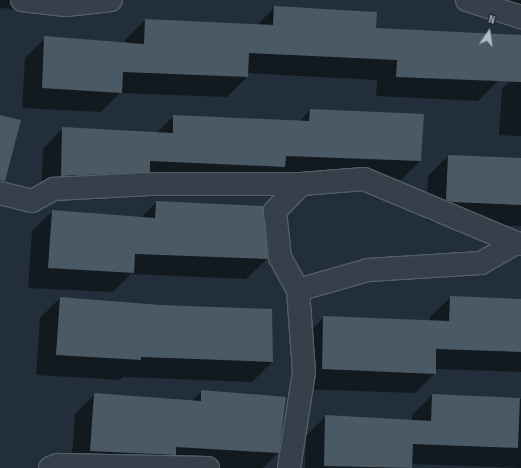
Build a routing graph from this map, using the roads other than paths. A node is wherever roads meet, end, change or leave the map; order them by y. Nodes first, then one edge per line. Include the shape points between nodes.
1 (22, 0) edge
2 (111, 0) edge
3 (467, 0) edge
4 (521, 17) edge
5 (301, 184) junction
6 (0, 193) edge
7 (519, 244) edge
8 (298, 290) junction
9 (50, 468) edge
10 (208, 468) edge
11 (289, 468) edge

1 - 2 street via 66,5
3 - 4 street
5 - 6 street via 149,184 54,189 32,201
5 - 7 street via 364,180
5 - 8 street via 275,211 280,258
7 - 8 street via 481,263 368,270
8 - 11 street via 304,372
9 - 10 street via 58,465

